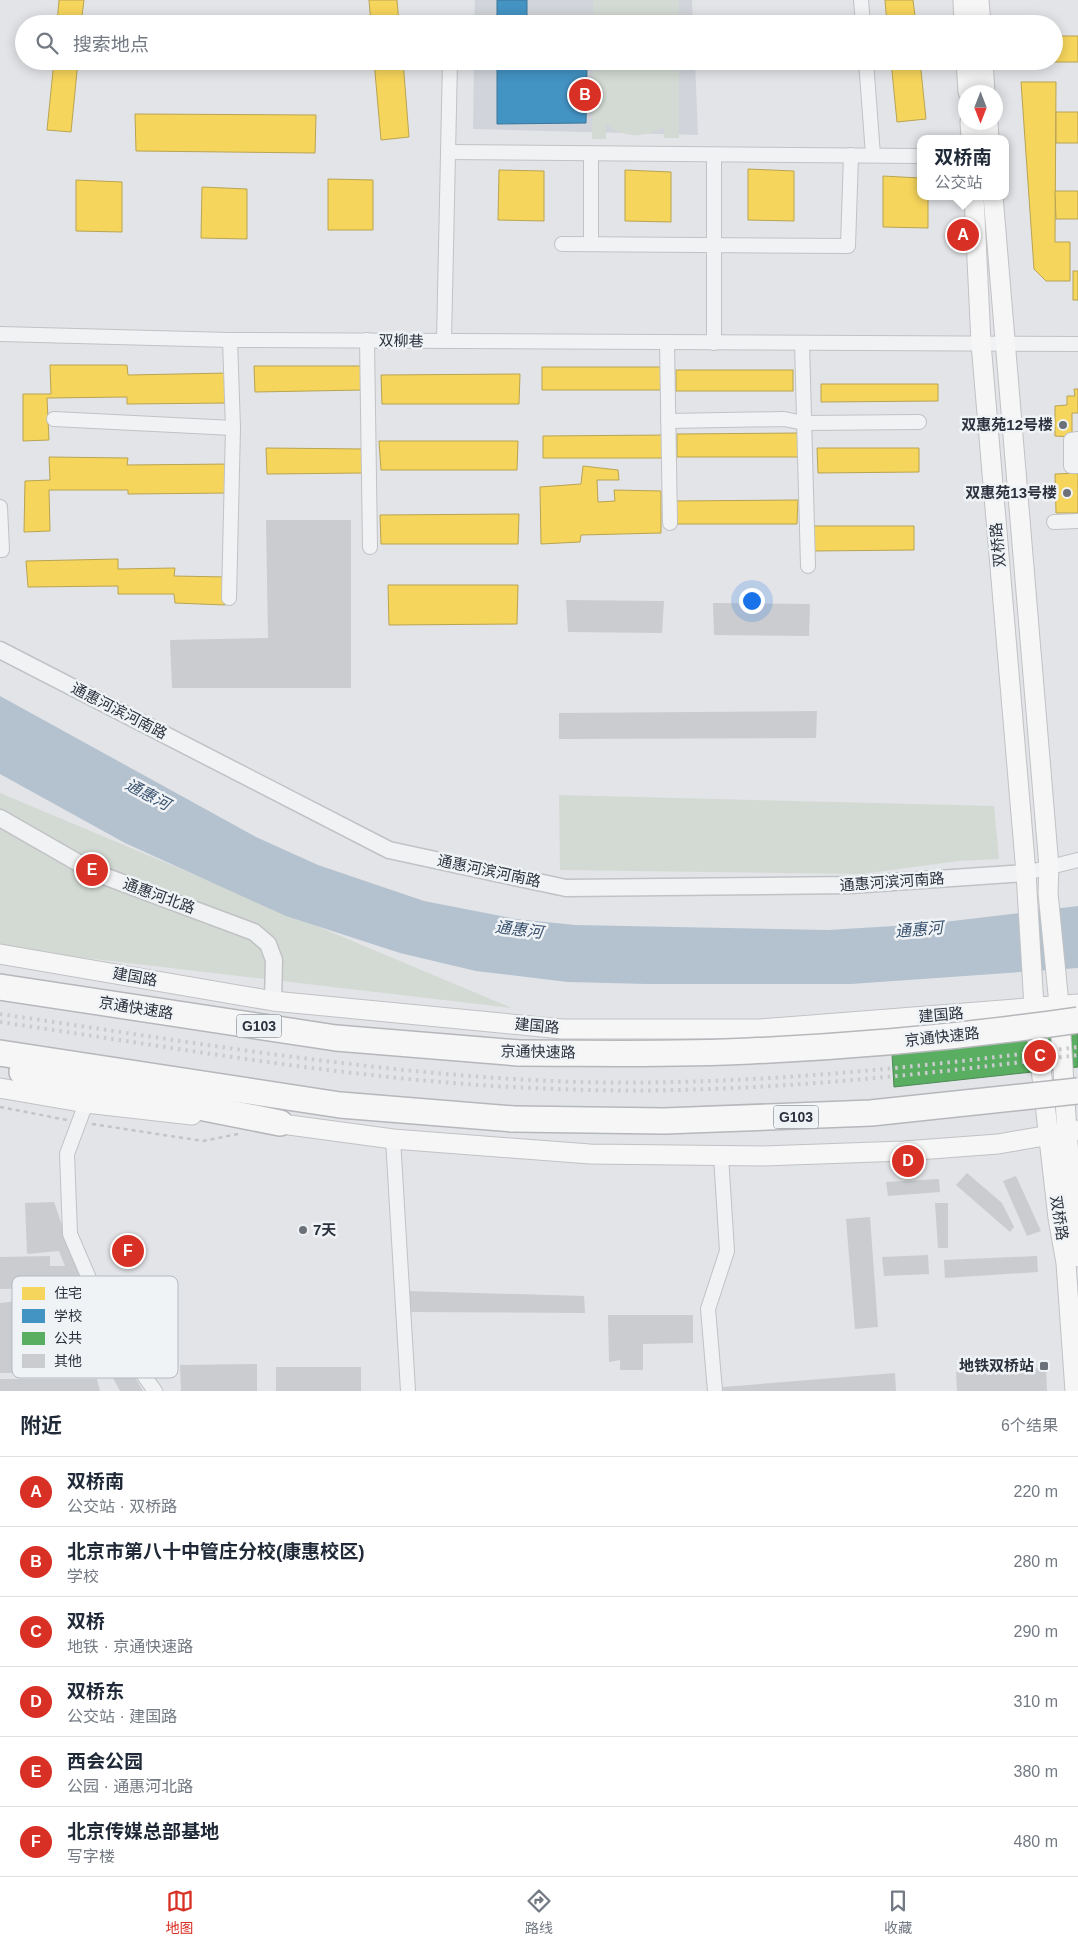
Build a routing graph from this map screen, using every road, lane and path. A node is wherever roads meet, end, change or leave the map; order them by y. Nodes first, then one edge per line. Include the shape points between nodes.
1 (861, 0) edge
2 (963, 0) edge
3 (979, 0) edge
4 (862, 15) edge
5 (964, 15) edge
6 (980, 15) edge
7 (450, 70) edge
8 (867, 70) edge
9 (967, 70) edge
10 (984, 70) edge
11 (968, 85) edge
12 (985, 85) edge
13 (448, 152) junction
14 (591, 154) junction
15 (714, 155) junction
16 (851, 155) junction
17 (873, 155) junction
18 (917, 156) edge
19 (974, 200) edge
20 (993, 200) edge
21 (562, 244) dead end
22 (591, 244) junction
23 (714, 245) junction
24 (0, 334) edge
25 (230, 340) junction
26 (366, 340) junction
27 (444, 341) junction
28 (667, 343) junction
29 (714, 343) junction
30 (802, 343) junction
31 (981, 343) junction
32 (1004, 343) junction
33 (1078, 344) edge
34 (54, 419) dead end
35 (668, 421) junction
36 (919, 422) dead end
37 (804, 423) junction
38 (233, 428) junction
39 (1078, 439) edge
40 (1078, 466) edge
41 (0, 507) edge
42 (1078, 521) edge
43 (1054, 522) dead end
44 (670, 523) dead end
45 (370, 547) dead end
46 (2, 550) dead end
47 (808, 566) dead end
48 (230, 598) dead end
49 (0, 650) edge
50 (0, 818) edge
51 (1078, 860) edge
52 (1049, 867) junction
53 (1026, 873) junction
54 (0, 954) edge
55 (0, 988) edge
56 (1078, 997) edge
57 (272, 1001) junction
58 (1059, 1004) junction
59 (1078, 1004) edge
60 (1034, 1007) junction
61 (1078, 1020) edge
62 (0, 1053) edge
63 (0, 1066) edge
64 (0, 1088) edge
65 (1078, 1092) edge
66 (86, 1103) junction
67 (0, 1107) edge
68 (79, 1122) junction
69 (280, 1123) junction
70 (1072, 1131) edge
71 (244, 1132) dead end
72 (1048, 1135) junction
73 (393, 1139) junction
74 (720, 1156) junction
75 (1078, 1257) edge
76 (88, 1276) edge
77 (146, 1378) edge
78 (155, 1391) edge
79 (408, 1391) edge
80 (715, 1391) edge
81 (1075, 1391) edge

1 - 4 street
2 - 5 main road
3 - 6 main road
7 - 13 street
8 - 17 street
9 - 11 main road
10 - 12 main road
13 - 14 street
13 - 27 street
14 - 15 street
14 - 22 street
15 - 16 street
15 - 23 street
16 - 17 street
16 - 23 street via 848,246
17 - 18 street
19 - 31 main road, 双桥路
20 - 32 main road, 双桥路
21 - 22 street
22 - 23 street
23 - 29 street
24 - 25 street, 双柳巷
25 - 26 street, 双柳巷
25 - 38 street
26 - 27 street, 双柳巷
26 - 45 street
27 - 28 street, 双柳巷
28 - 29 street, 双柳巷
28 - 35 street
29 - 30 street, 双柳巷
30 - 31 street, 双柳巷
30 - 37 street
31 - 32 street, 双柳巷
31 - 53 main road, 双桥路
32 - 33 street, 双柳巷
32 - 52 main road, 双桥路
34 - 38 street
35 - 37 street via 784,419
35 - 44 street
36 - 37 street
37 - 47 street
38 - 48 street
39 - 40 street via 1071,440 1071,466
41 - 46 street
42 - 43 street
49 - 53 street, 通惠河滨河南路 via 389,850 566,888 850,886
50 - 57 street, 通惠河北路 via 96,873 254,932 268,944 274,960
51 - 52 street
52 - 53 street
52 - 58 main road, 双桥路 via 1048,893
53 - 60 main road, 双桥路
54 - 57 main road, 建国路
55 - 61 highway, 京通快速路 / G103, bridge via 336,1038 520,1053 749,1052 876,1043
56 - 58 street
57 - 60 main road, 建国路 via 563,1029 760,1029
58 - 59 main road, 建国路
58 - 60 main road, 建国路
58 - 70 main road, 双桥路
60 - 72 main road, 双桥路
62 - 65 highway, G103, bridge via 340,1105 513,1119 664,1121 861,1114
63 - 69 highway
64 - 66 main road
66 - 68 street
66 - 69 main road
67 - 68 path
68 - 71 path via 203,1141
68 - 76 street via 67,1154 70,1234
69 - 73 main road
70 - 72 main road
70 - 75 main road, 双桥路
72 - 74 main road via 998,1144 904,1151
72 - 81 main road, 双桥路 via 1066,1263
73 - 74 main road via 590,1154
73 - 79 street
74 - 80 street via 727,1251 708,1309
77 - 78 street

